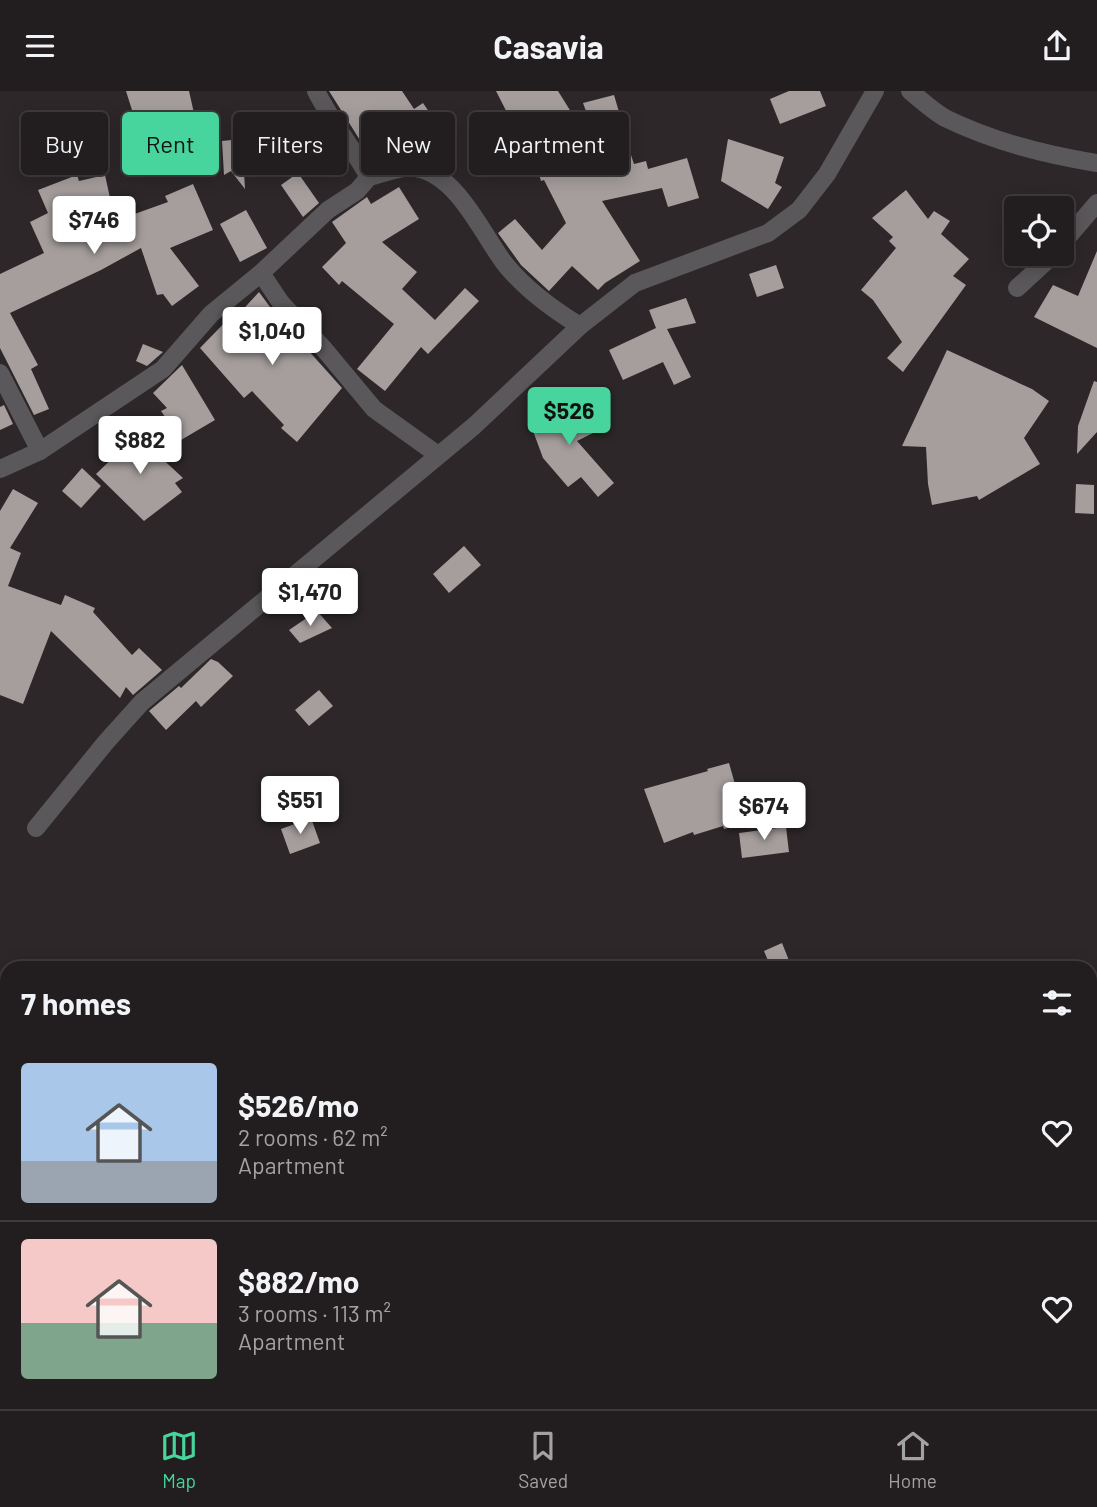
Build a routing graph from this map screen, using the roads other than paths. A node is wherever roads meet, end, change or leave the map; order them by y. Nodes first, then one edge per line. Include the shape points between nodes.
1 (316, 91) edge
2 (875, 91) edge
3 (910, 91) edge
4 (1097, 163) edge
5 (369, 177) junction
6 (1097, 203) edge
7 (1074, 230) edge
8 (1041, 266) edge
9 (261, 273) junction
10 (1017, 288) dead end
11 (580, 326) junction
12 (0, 373) edge
13 (40, 451) junction
14 (438, 456) junction
15 (0, 469) edge
16 (36, 828) dead end

1 - 5 street
2 - 11 street via 827,174 799,210 768,233 635,283
3 - 4 street via 943,117 985,134
5 - 9 street
5 - 11 street via 414,167 447,183 506,265 543,303
6 - 7 street
8 - 10 street
9 - 13 street via 211,314 163,369
9 - 14 street via 281,303 374,409
11 - 14 street
12 - 13 street
13 - 15 street
14 - 16 street via 142,702

